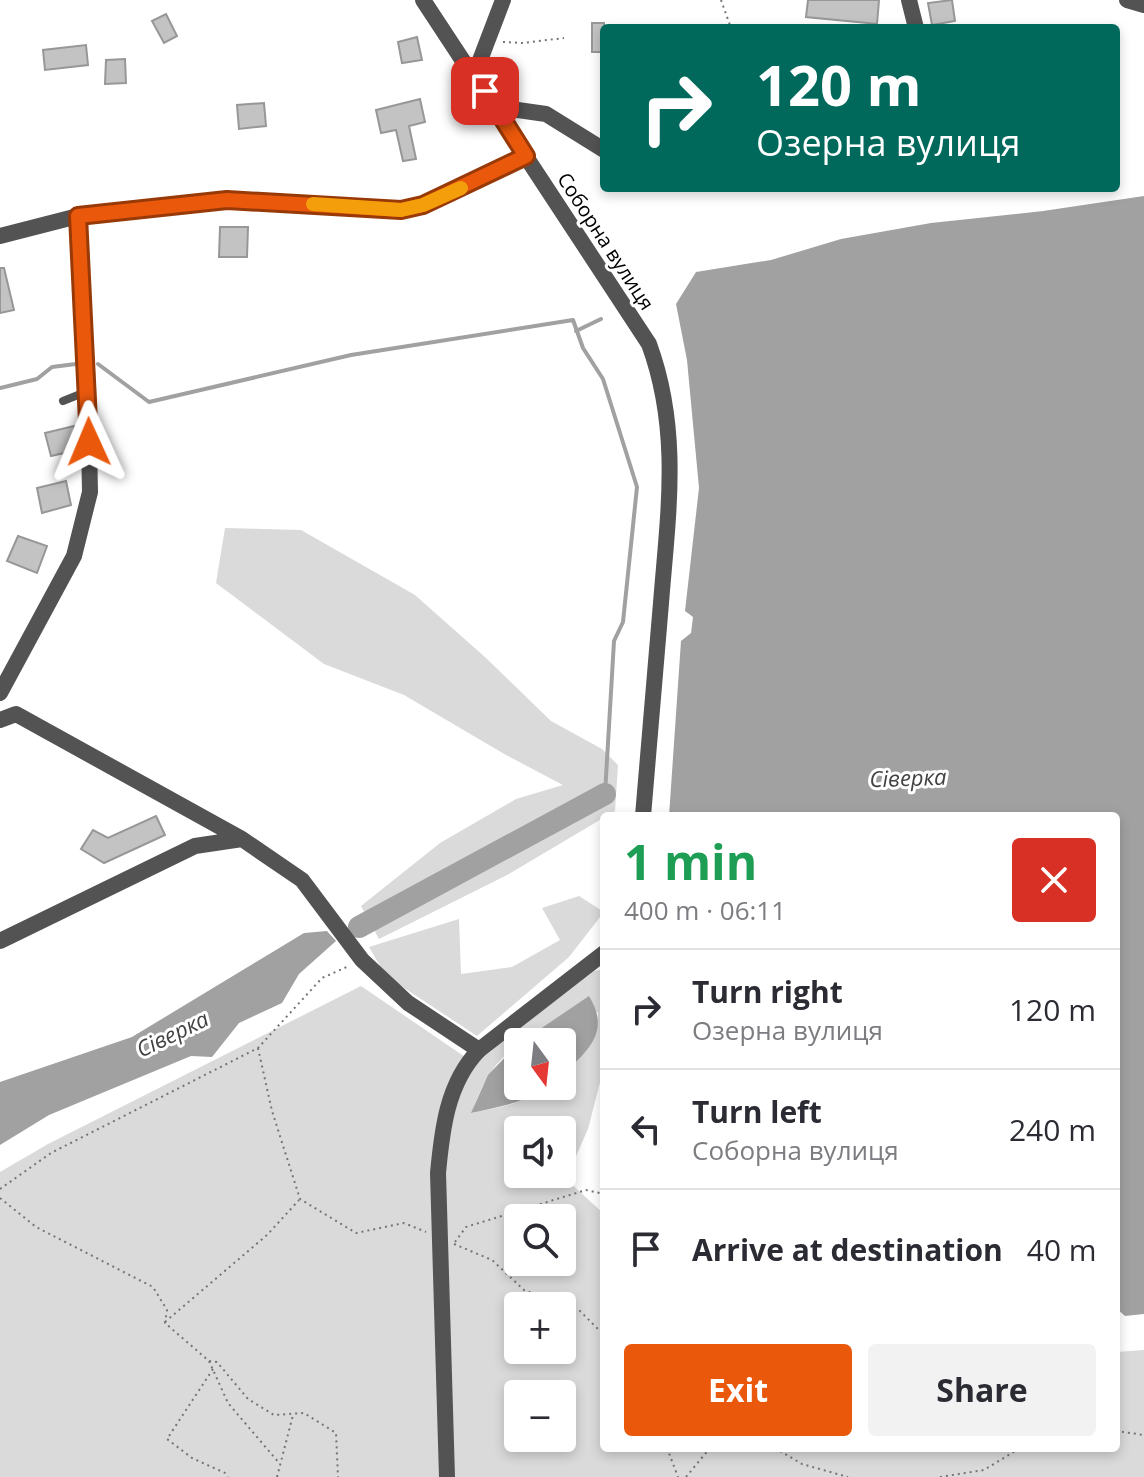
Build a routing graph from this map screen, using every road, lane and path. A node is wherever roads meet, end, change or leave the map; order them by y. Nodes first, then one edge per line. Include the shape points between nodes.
1 (423, 0) edge
2 (503, 0) edge
3 (721, 0) edge
4 (909, 0) edge
5 (1127, 0) edge
6 (1144, 5) edge
7 (730, 24) edge
8 (915, 24) edge
9 (564, 38) dead end
10 (489, 41) junction
11 (474, 76) junction
12 (496, 107) junction
13 (600, 148) edge
14 (526, 156) junction
15 (78, 216) junction
16 (0, 236) edge
17 (88, 391) junction
18 (63, 401) dead end
19 (0, 693) edge
20 (0, 720) edge
21 (643, 812) edge
22 (242, 839) junction
23 (0, 941) edge
24 (600, 956) edge
25 (362, 960) junction
26 (258, 1048) junction
27 (479, 1050) junction
28 (0, 1189) edge
29 (600, 1193) edge
30 (0, 1198) edge
31 (300, 1199) junction
32 (440, 1238) junction
33 (165, 1323) junction
34 (600, 1331) edge
35 (209, 1361) junction
36 (213, 1369) junction
37 (294, 1414) junction
38 (1120, 1432) edge
39 (1144, 1435) edge
40 (669, 1452) edge
41 (707, 1452) edge
42 (782, 1452) edge
43 (1013, 1452) edge
44 (280, 1464) junction
45 (228, 1477) edge
46 (277, 1477) edge
47 (338, 1477) edge
48 (447, 1477) edge
49 (678, 1477) edge
50 (686, 1477) edge
51 (848, 1477) edge
52 (940, 1477) edge

1 - 11 street, Соборна вулиця
2 - 10 street
3 - 7 path
4 - 8 street
5 - 6 street
9 - 10 path
10 - 11 street
11 - 12 street, Соборна вулиця
12 - 13 street via 546,114
12 - 14 street, Соборна вулиця
14 - 15 street via 423,205 401,210 227,200
14 - 21 street, Соборна вулиця via 649,344 666,403 672,472
15 - 16 street
15 - 17 street
17 - 18 lane
17 - 19 street via 90,492 74,556
20 - 22 street via 16,714
22 - 23 street via 195,846
22 - 25 street via 302,880
24 - 27 street
25 - 26 path via 322,978
25 - 27 street via 408,1003
26 - 28 path via 51,1153
26 - 31 path
27 - 32 street via 453,1090 441,1133
29 - 34 path via 586,1190 466,1227 454,1244 492,1260 524,1290 580,1311
30 - 33 path via 36,1227 153,1287 167,1310
31 - 32 path via 356,1233 404,1223
31 - 33 path via 267,1235
32 - 48 street
33 - 35 path
35 - 36 path
35 - 37 path via 217,1362 248,1399 274,1415
36 - 44 path via 228,1403
36 - 45 path via 167,1439
37 - 44 path
37 - 47 path via 304,1413 336,1433
38 - 39 path
40 - 49 path
41 - 50 path
42 - 51 path via 802,1464
43 - 52 path via 984,1470
44 - 46 path

